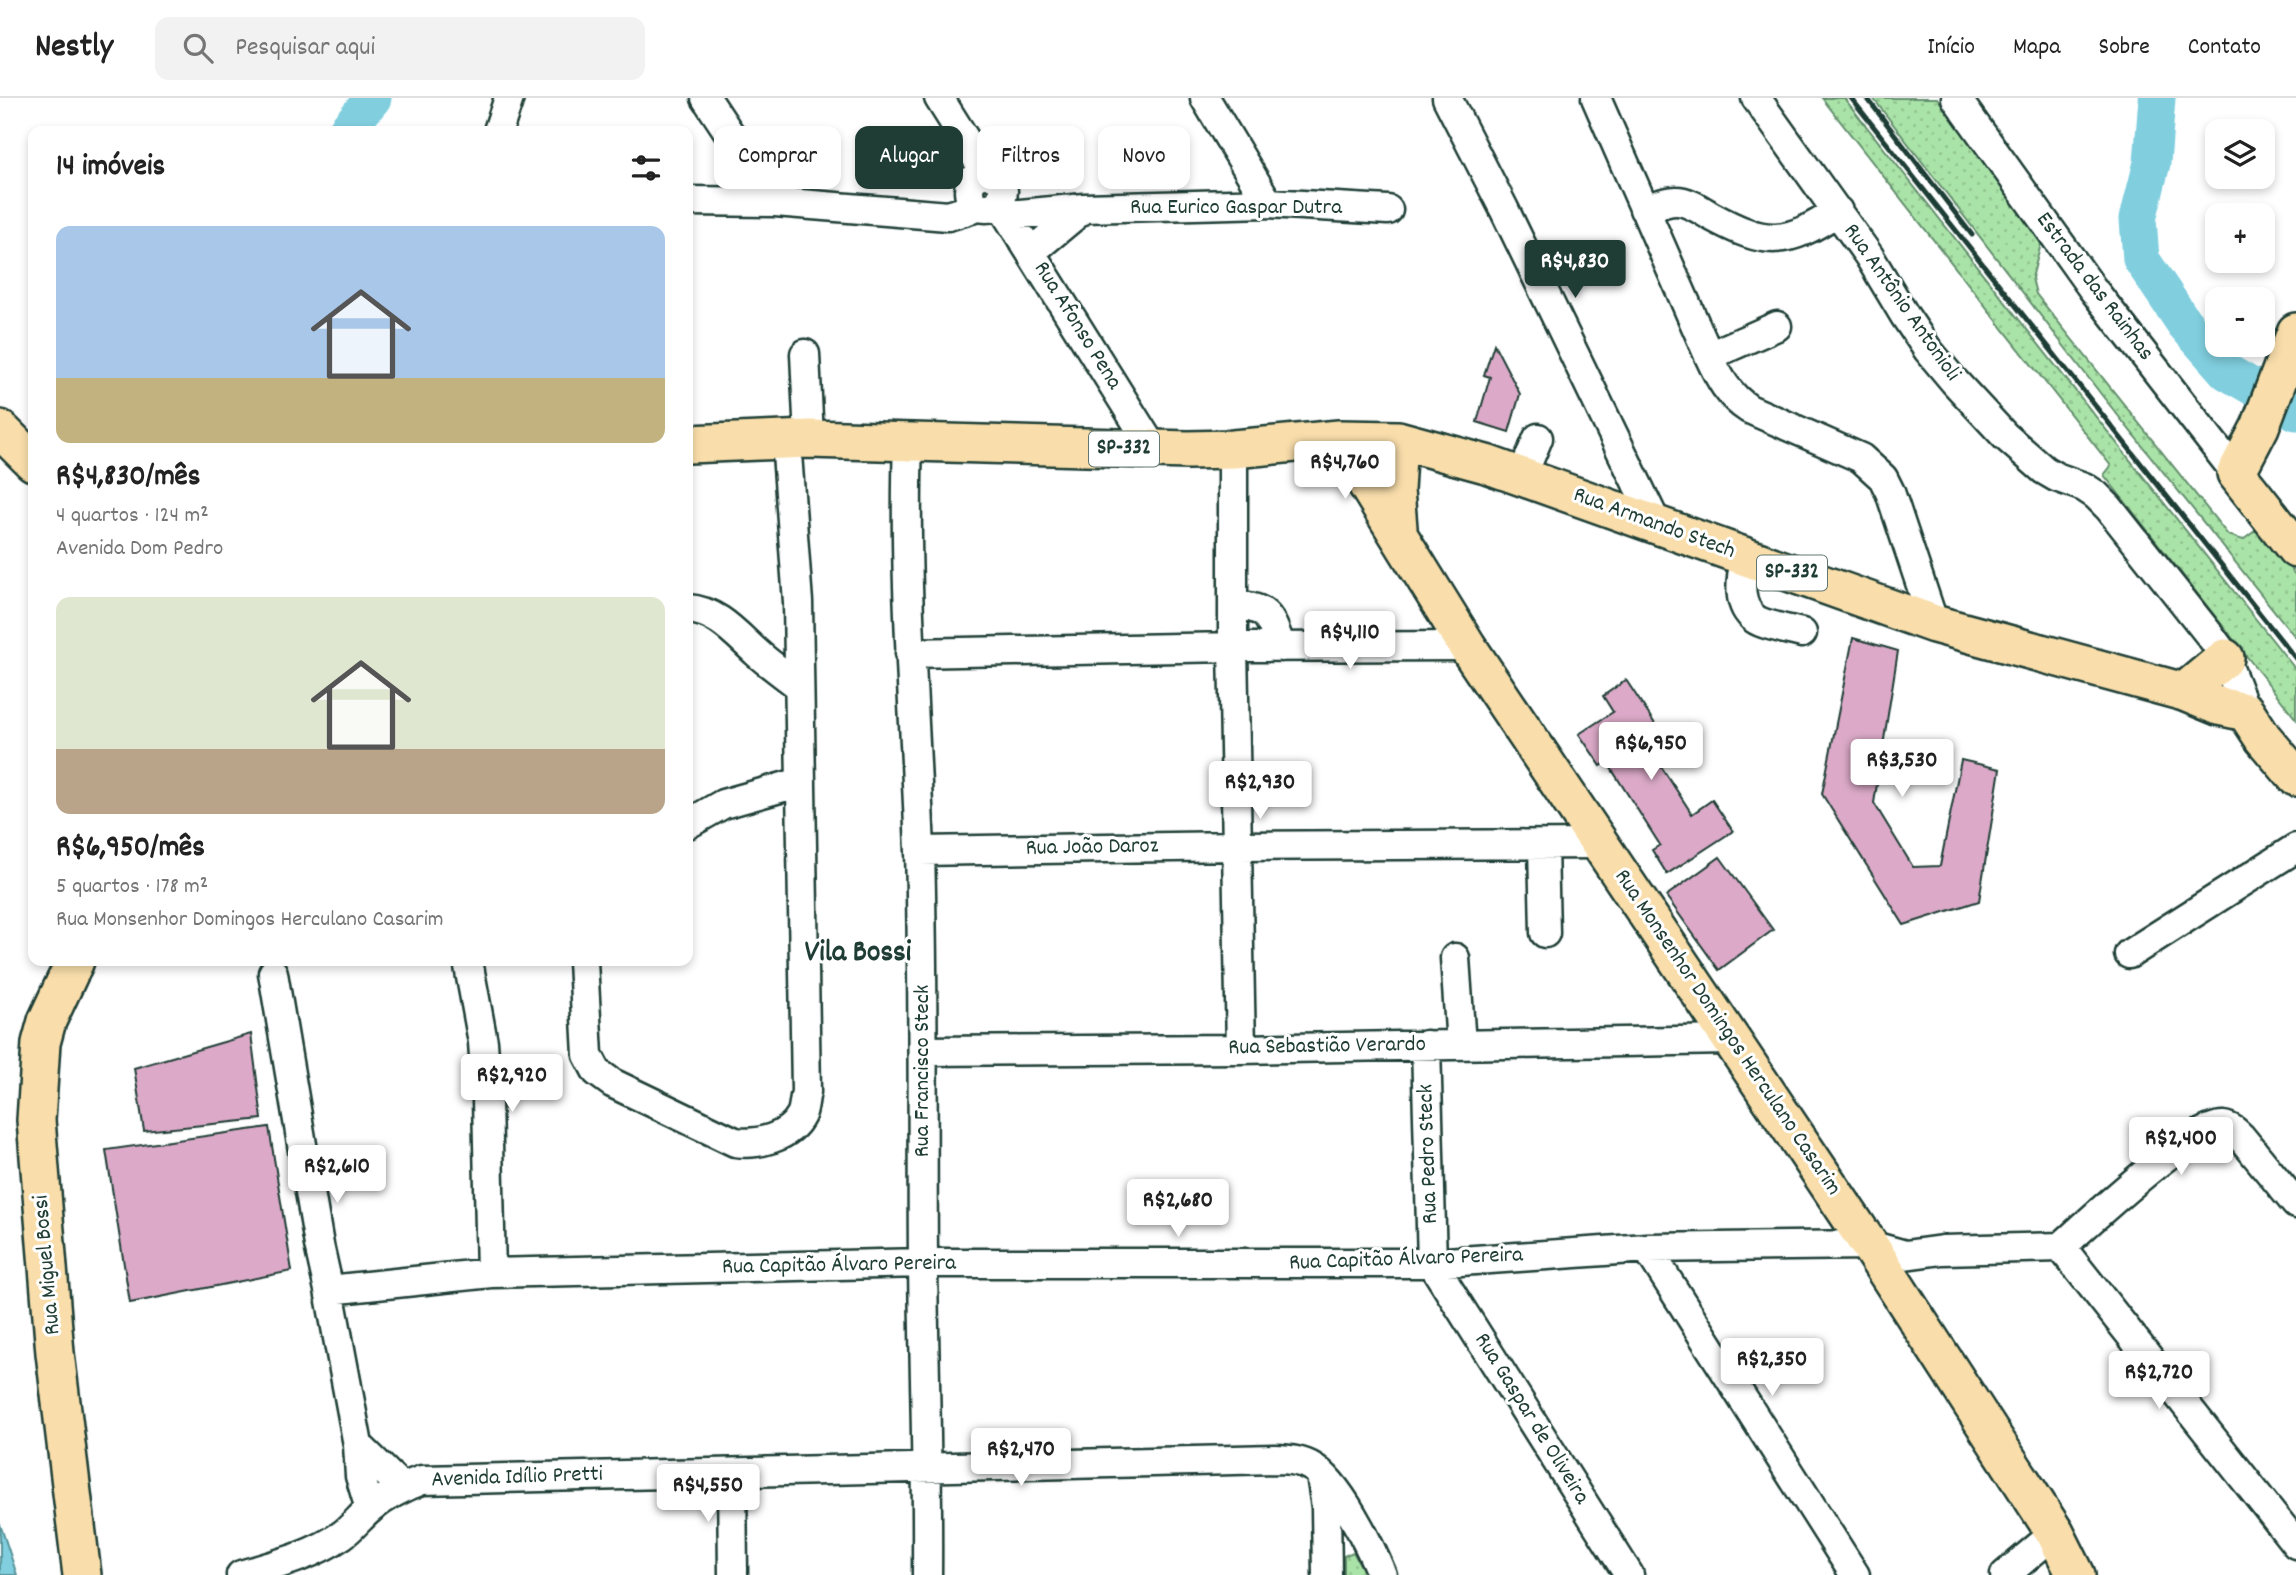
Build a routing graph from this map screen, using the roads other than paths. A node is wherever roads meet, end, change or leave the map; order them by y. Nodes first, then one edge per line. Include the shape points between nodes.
1 (509, 98) edge
2 (706, 98) edge
3 (939, 98) edge
4 (1205, 98) edge
5 (1447, 98) edge
6 (1596, 98) edge
7 (1756, 98) edge
8 (1956, 98) edge
9 (500, 126) edge
10 (988, 197) junction
11 (693, 201) edge
12 (775, 202) junction
13 (1268, 203) junction
14 (1084, 208) junction
15 (1644, 209) junction
16 (1388, 210) dead end
17 (1838, 211) junction
18 (1031, 252) junction
19 (1777, 326) dead end
20 (2296, 332) edge
21 (805, 354) dead end
22 (1709, 356) junction
23 (0, 429) edge
24 (1538, 438) dead end
25 (797, 439) junction
26 (1339, 439) junction
27 (1398, 440) junction
28 (908, 442) junction
29 (693, 444) edge
30 (1233, 449) junction
31 (1154, 450) junction
32 (28, 458) edge
33 (2236, 473) junction
34 (1522, 476) junction
35 (1657, 525) junction
36 (1398, 533) junction
37 (2296, 549) edge
38 (1745, 556) junction
39 (1233, 606) junction
40 (693, 609) edge
41 (1934, 624) junction
42 (1802, 633) dead end
43 (1467, 646) junction
44 (1233, 647) junction
45 (1281, 647) junction
46 (910, 653) junction
47 (2225, 658) junction
48 (799, 686) junction
49 (2184, 692) junction
50 (2246, 712) junction
51 (2296, 777) edge
52 (801, 782) junction
53 (693, 821) edge
54 (1601, 844) junction
55 (1543, 845) junction
56 (1237, 846) junction
57 (2296, 848) edge
58 (920, 851) junction
59 (1545, 933) dead end
60 (2129, 954) dead end
61 (1455, 958) dead end
62 (73, 966) edge
63 (469, 966) edge
64 (583, 966) edge
65 (274, 972) dead end
66 (1730, 1040) junction
67 (1426, 1045) junction
68 (1461, 1045) junction
69 (1241, 1049) junction
70 (924, 1051) junction
71 (2296, 1204) edge
72 (1869, 1245) junction
73 (2061, 1247) junction
74 (1647, 1248) junction
75 (923, 1263) junction
76 (1432, 1263) junction
77 (491, 1273) junction
78 (330, 1290) junction
79 (358, 1445) junction
80 (928, 1466) junction
81 (732, 1473) junction
82 (1321, 1473) junction
83 (402, 1488) junction
84 (370, 1509) junction
85 (1362, 1532) junction
86 (2055, 1533) junction
87 (1326, 1542) junction
88 (2296, 1544) edge
89 (82, 1575) edge
90 (241, 1575) edge
91 (733, 1575) edge
92 (927, 1575) edge
93 (1326, 1575) edge
94 (1382, 1575) edge
95 (1629, 1575) edge
96 (1855, 1575) edge
97 (2005, 1575) edge
98 (2076, 1575) edge

1 - 9 street
2 - 12 street
3 - 10 street, Rua Afonso Pena
4 - 13 street
5 - 35 street
6 - 15 street
7 - 17 street, Rua Antônio Antonioli
8 - 33 street, Estrada das Rainhas via 2092,288
10 - 12 street, Rua Eurico Gaspar Dutra via 948,216
10 - 14 street, Rua Eurico Gaspar Dutra
10 - 18 street, Rua Afonso Pena
11 - 12 street, Rua Eurico Gaspar Dutra
13 - 14 street, Rua Eurico Gaspar Dutra
13 - 16 street, Rua Eurico Gaspar Dutra
14 - 18 street
15 - 17 street via 1676,201 1736,229 1773,238 1810,229
15 - 22 street
17 - 47 street, Rua Antônio Antonioli via 1954,382 2027,456 2056,477 2084,487 2109,508
18 - 31 street, Rua Afonso Pena
19 - 22 street
20 - 33 main road via 2260,426
21 - 25 street
22 - 41 street via 1734,400 1861,458 1883,478
23 - 32 main road
24 - 34 street
25 - 28 main road, SP-332
25 - 29 main road, SP-332
25 - 48 street
26 - 27 main road, Rua Armando Stech / SP-332
26 - 30 main road, SP-332
26 - 36 main road, Rua Monsenhor Domingos Herculano Casarim
27 - 34 main road, Rua Armando Stech / SP-332
27 - 36 main road, Rua Monsenhor Domingos Herculano Casarim
28 - 31 main road, SP-332
28 - 46 street, Rua Francisco Steck
30 - 31 main road, SP-332
30 - 39 street
33 - 37 main road
34 - 35 main road, Rua Armando Stech / SP-332
35 - 38 main road, Rua Armando Stech / SP-332
36 - 43 main road, Rua Monsenhor Domingos Herculano Casarim
38 - 41 main road, Rua Armando Stech / SP-332
38 - 42 street via 1740,590 1745,606 1755,619
39 - 44 street
39 - 45 street via 1261,610
40 - 48 street via 729,626
41 - 49 main road, Rua Armando Stech / SP-332
43 - 45 street
43 - 54 main road, Rua Monsenhor Domingos Herculano Casarim
44 - 45 street
44 - 46 street
44 - 56 street
46 - 58 street, Rua Francisco Steck
47 - 49 main road
47 - 50 street, Rua Antônio Antonioli
48 - 52 street
49 - 50 main road, Rua Armando Stech / SP-332
50 - 51 main road
52 - 53 street via 723,804
52 - 64 street via 806,1092 800,1115 789,1128 768,1140 735,1142 597,1072 589,1055
54 - 55 street, Rua João Daroz
54 - 66 main road, Rua Monsenhor Domingos Herculano Casarim
55 - 56 street, Rua João Daroz
55 - 59 street
56 - 58 street, Rua João Daroz
56 - 69 street
57 - 60 street
58 - 70 street, Rua Francisco Steck
61 - 68 street
62 - 89 main road, Rua Miguel Bossi via 41,1043 36,1120 55,1353
63 - 77 street via 483,1042
65 - 78 street
66 - 68 street, Rua Sebastião Verardo
66 - 72 main road, Rua Monsenhor Domingos Herculano Casarim
67 - 68 street, Rua Sebastião Verardo
67 - 69 street, Rua Sebastião Verardo
67 - 76 street, Rua Pedro Steck
69 - 70 street, Rua Sebastião Verardo
70 - 75 street, Rua Francisco Steck
71 - 73 street via 2232,1128 2211,1128 2179,1147
72 - 73 street, Rua Capitão Álvaro Pereira via 1905,1255
72 - 74 street, Rua Capitão Álvaro Pereira
72 - 86 main road, Rua Monsenhor Domingos Herculano Casarim
73 - 88 street
74 - 76 street, Rua Capitão Álvaro Pereira
74 - 96 street
75 - 76 street, Rua Capitão Álvaro Pereira
75 - 77 street, Rua Capitão Álvaro Pereira
75 - 80 street, Rua Francisco Steck
76 - 95 street, Rua Gaspar de Oliveira
77 - 78 street, Rua Capitão Álvaro Pereira
78 - 79 street
79 - 83 street
79 - 84 street via 360,1476
80 - 81 street, Avenida Idílio Pretti
80 - 82 street, Avenida Idílio Pretti via 1275,1459 1303,1462
80 - 92 street, Rua Francisco Steck
81 - 83 street, Avenida Idílio Pretti via 422,1480
81 - 91 street
82 - 85 street
82 - 87 street
83 - 84 street, Avenida Idílio Pretti
84 - 90 street, Avenida Idílio Pretti via 326,1544
85 - 87 street via 1343,1531
85 - 94 street
86 - 97 street
86 - 98 main road, Rua Monsenhor Domingos Herculano Casarim
87 - 93 street

